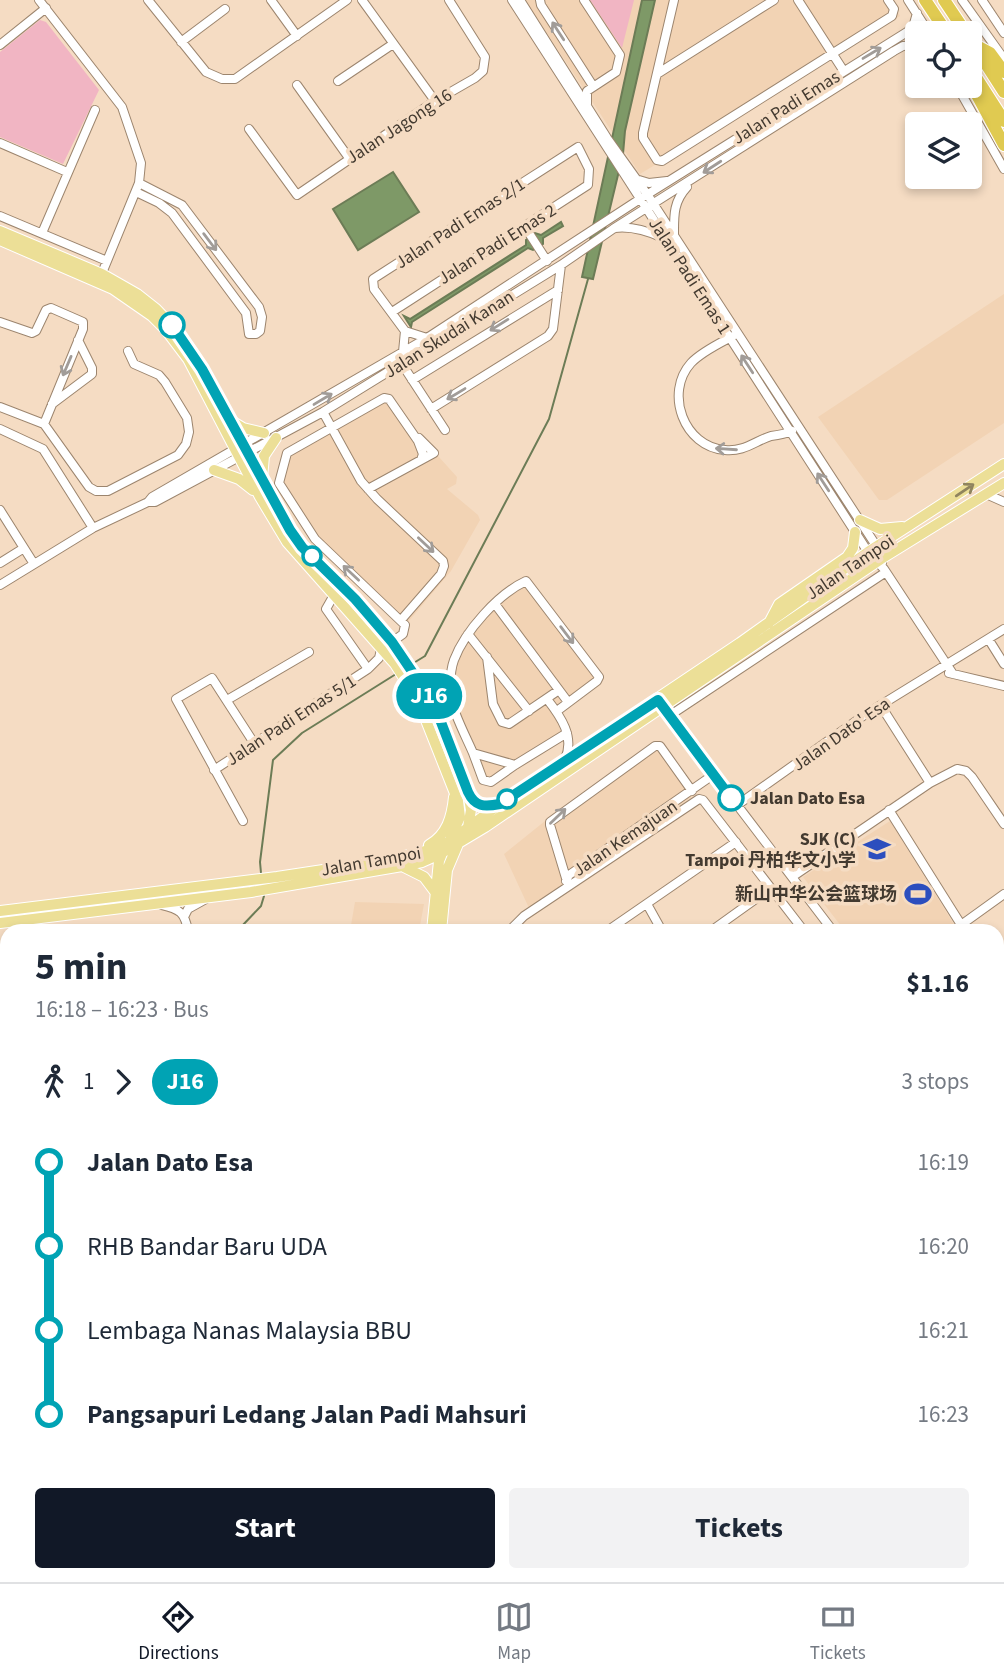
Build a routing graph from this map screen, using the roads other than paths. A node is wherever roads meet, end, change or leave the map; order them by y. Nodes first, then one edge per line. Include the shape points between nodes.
1 (39, 0) edge
2 (148, 0) edge
3 (271, 0) edge
4 (347, 0) edge
5 (362, 0) edge
6 (449, 0) edge
7 (512, 0) edge
8 (520, 0) edge
9 (540, 0) edge
10 (584, 0) edge
11 (674, 0) edge
12 (774, 0) edge
13 (798, 0) edge
14 (888, 0) edge
15 (908, 0) edge
16 (925, 0) edge
17 (944, 0) edge
18 (962, 0) edge
19 (982, 0) edge
20 (46, 8) junction
21 (225, 9) dead end
22 (917, 13) junction
23 (922, 21) edge
24 (939, 21) edge
25 (958, 21) edge
26 (1004, 33) edge
27 (297, 36) junction
28 (181, 42) junction
29 (0, 44) edge
30 (393, 44) junction
31 (905, 46) edge
32 (982, 47) edge
33 (832, 54) junction
34 (982, 58) edge
35 (1004, 58) edge
36 (843, 71) junction
37 (1004, 72) edge
38 (657, 74) junction
39 (338, 81) dead end
40 (572, 82) junction
41 (297, 85) dead end
42 (982, 87) edge
43 (590, 88) junction
44 (1004, 92) edge
45 (964, 98) edge
46 (979, 98) edge
47 (435, 101) junction
48 (587, 107) junction
49 (95, 110) dead end
50 (1004, 121) edge
51 (249, 129) dead end
52 (606, 141) junction
53 (0, 143) edge
54 (1004, 145) edge
55 (349, 158) junction
56 (589, 169) joint
57 (625, 169) junction
58 (1004, 169) edge
59 (67, 172) junction
60 (634, 175) junction
61 (694, 179) junction
62 (670, 181) junction
63 (138, 187) junction
64 (643, 197) junction
65 (183, 205) junction
66 (649, 206) junction
67 (172, 213) junction
68 (0, 216) edge
69 (525, 228) junction
70 (611, 230) junction
71 (0, 231) edge
72 (42, 233) junction
73 (670, 238) junction
74 (0, 240) edge
75 (107, 261) junction
76 (547, 261) junction
77 (561, 265) junction
78 (100, 277) junction
79 (558, 290) junction
80 (391, 312) junction
81 (0, 322) edge
82 (405, 331) junction
83 (738, 333) junction
84 (427, 338) junction
85 (730, 338) junction
86 (78, 340) junction
87 (128, 351) dead end
88 (400, 357) junction
89 (412, 380) junction
90 (52, 404) junction
91 (0, 407) edge
92 (431, 409) junction
93 (323, 412) junction
94 (228, 417) junction
95 (44, 424) junction
96 (408, 425) junction
97 (331, 426) junction
98 (800, 426) junction
99 (0, 429) edge
100 (445, 430) dead end
101 (791, 432) junction
102 (264, 433) junction
103 (276, 438) junction
104 (242, 451) junction
105 (421, 460) junction
106 (1004, 464) edge
107 (214, 470) junction
108 (262, 478) junction
109 (1004, 483) edge
110 (368, 489) junction
111 (986, 494) junction
112 (260, 497) junction
113 (148, 502) junction
114 (1004, 502) edge
115 (0, 510) edge
116 (860, 520) junction
117 (912, 525) junction
118 (93, 528) junction
119 (855, 532) junction
120 (24, 548) junction
121 (873, 550) junction
122 (0, 564) edge
123 (34, 564) junction
124 (882, 566) junction
125 (0, 585) edge
126 (334, 595) junction
127 (495, 604) junction
128 (327, 611) junction
129 (356, 619) junction
130 (401, 620) junction
131 (769, 623) junction
132 (1004, 629) edge
133 (468, 634) junction
134 (989, 640) junction
135 (387, 645) junction
136 (309, 652) dead end
137 (486, 657) junction
138 (947, 664) junction
139 (1004, 664) edge
140 (368, 669) junction
141 (932, 674) junction
142 (953, 674) junction
143 (413, 681) junction
144 (1004, 686) edge
145 (559, 690) junction
146 (547, 699) junction
147 (227, 700) junction
148 (568, 702) junction
149 (452, 703) junction
150 (881, 706) junction
151 (435, 708) junction
152 (663, 708) junction
153 (529, 711) junction
154 (556, 711) junction
155 (567, 733) junction
156 (254, 743) junction
157 (473, 753) junction
158 (562, 764) junction
159 (515, 765) junction
160 (214, 770) junction
161 (713, 775) junction
162 (930, 783) junction
163 (692, 791) junction
164 (468, 792) junction
165 (455, 793) junction
166 (500, 804) junction
167 (736, 806) junction
168 (889, 810) junction
169 (243, 821) dead end
170 (1004, 824) edge
171 (468, 827) junction
172 (480, 831) junction
173 (736, 842) junction
174 (454, 843) junction
175 (440, 855) junction
176 (376, 862) junction
177 (402, 866) junction
178 (792, 877) junction
179 (566, 878) junction
180 (279, 883) junction
181 (446, 884) junction
182 (251, 887) junction
183 (771, 888) junction
184 (563, 890) junction
185 (436, 893) junction
186 (1004, 894) edge
187 (211, 896) junction
188 (153, 903) junction
189 (647, 904) junction
190 (0, 911) edge
191 (185, 915) junction
192 (0, 923) edge
193 (187, 924) edge
194 (433, 924) edge
195 (442, 924) edge
196 (516, 924) edge
197 (617, 924) edge
198 (658, 924) edge
199 (721, 924) edge
200 (799, 924) edge
201 (828, 924) edge
202 (960, 924) edge
203 (968, 924) edge

1 - 20 street
2 - 28 street
3 - 27 street
4 - 27 street
5 - 30 street
6 - 47 street, Jalan Jagong 16 via 486,62 480,75
7 - 52 street, Jalan Padi Emas 1
8 - 40 street, Jalan Padi Emas 1
43 -> 9 street
10 - 43 street via 620,55 616,72
11 - 38 street
12 - 38 street
13 - 33 street
14 - 33 street via 894,9 892,16
15 - 22 street
16 - 24 highway
17 - 25 highway
18 - 35 street
19 - 26 street
20 - 29 street
20 - 63 street via 122,107 141,163
21 - 28 street
22 - 23 street
36 -> 22 street, Jalan Padi Emas via 907,32
27 - 28 street via 235,79 206,72
30 - 39 street
30 - 47 street
31 -> 61 street, Jalan Padi Emas
32 - 37 highway
33 - 36 street
33 - 38 street via 662,161 643,138
34 - 44 highway
36 - 62 street, Jalan Padi Emas
40 - 43 street via 578,89
40 - 48 street, Jalan Padi Emas 1
41 - 55 street
42 - 50 highway
43 - 48 street
45 - 58 street
46 - 54 highway
47 - 55 street, Jalan Jagong 16
48 - 52 street, Jalan Padi Emas 1
49 - 59 street
51 - 55 street, Jalan Jagong 16 via 297,195
52 - 57 street, Jalan Padi Emas 1
53 - 59 street
56 - 69 street, Jalan Padi Emas 2 via 588,185
56 - 80 street, Jalan Padi Emas 2/1 via 578,147 373,279 373,289
57 - 60 street, Jalan Padi Emas 1
57 - 64 street, Jalan Padi Emas 1
59 - 72 street
60 - 62 street via 644,183
60 - 64 street, Jalan Padi Emas 1
61 - 66 street, Jalan Padi Emas
61 - 73 street via 676,202
62 - 64 street, Jalan Padi Emas
63 - 65 street
63 - 67 street
63 - 75 street
64 - 66 street, Jalan Padi Emas 1
64 - 76 street, Jalan Skudai Kanan
65 - 67 street
65 -> 67 street via 259,307 262,317 256,334 249,334 246,313
66 - 70 street, Jalan Skudai Kanan
66 - 73 street, Jalan Padi Emas 1
68 - 72 street
69 - 76 street
69 - 80 street, Jalan Padi Emas 2
70 - 73 street via 627,227
70 - 77 street, Jalan Skudai Kanan
71 - 78 main road
72 - 75 street
73 - 83 street, Jalan Padi Emas 1
73 - 85 street, Jalan Padi Emas 1
74 - 78 main road
75 - 78 street
76 - 84 street, Jalan Skudai Kanan
77 - 79 street
77 - 88 street, Jalan Skudai Kanan
78 - 94 main road via 137,294 179,333
78 - 104 main road via 171,336
79 -> 89 street
79 -> 92 street via 548,336
80 - 82 street, Jalan Padi Emas 2/1
81 - 86 street via 32,333 51,308 83,322
82 - 84 street
82 - 88 street
83 - 85 street
83 - 98 street, Jalan Padi Emas 1
84 - 88 street, Jalan Skudai Kanan
101 -> 85 street, Jalan Padi Emas 1
101 -> 85 street via 724,450 706,445 688,428 680,401 683,376 692,362
86 -> 90 street
86 - 90 street via 92,374
87 - 95 street via 134,364 159,375 187,418 189,432 178,455 108,491 96,491
88 - 89 street
88 - 93 street, Jalan Skudai Kanan
102 -> 88 street, Jalan Skudai Kanan
89 - 92 street
90 - 95 street
91 - 95 street
92 - 100 street
93 - 97 street
93 - 103 street, Jalan Skudai Kanan
94 - 102 main road via 243,428
94 - 104 main road
96 - 97 street via 384,398
96 - 105 street via 422,449
96 - 105 street via 434,453
97 - 110 street
130 -> 97 street via 315,539 280,486 287,453
98 - 101 street
98 - 116 street, Jalan Padi Emas 1
99 - 118 street via 43,449
119 -> 101 street, Jalan Padi Emas 1
102 - 104 street, Jalan Skudai Kanan
103 - 104 street, Jalan Skudai Kanan
103 - 108 main road via 264,456
104 - 107 street
104 - 108 main road
104 - 112 main road
104 - 113 street
105 - 110 street
117 -> 106 main road, Jalan Tampoi
107 - 112 main road via 239,478
107 - 113 street
108 - 135 main road via 302,547 385,632
109 - 111 main road, Jalan Tampoi
110 -> 130 street via 443,561 441,574
111 - 114 street
111 - 124 main road, Jalan Tampoi
112 - 126 main road via 287,542
113 - 118 street
115 - 120 street
116 - 117 main road via 880,529
116 - 121 street, Jalan Padi Emas 1
117 - 121 main road, Jalan Tampoi
118 - 123 street
119 - 121 street, Jalan Padi Emas 1
119 - 131 main road via 847,557 779,604
120 - 122 street
120 - 123 street
121 - 124 street
121 - 131 main road, Jalan Tampoi
123 - 125 street
124 - 138 street
124 - 152 main road, Jalan Tampoi
126 - 128 street
126 - 129 main road
127 - 133 street
127 - 145 street
127 -> 148 street via 526,581 598,677
128 - 129 street via 335,609
128 - 140 street
129 - 135 main road
130 - 135 street, Jalan Padi Emas 5/1 via 405,629
131 - 152 main road, Jalan Tampoi
132 - 134 street, Jalan Dato' Esa
133 - 137 street
133 - 149 street via 451,671
134 - 138 street, Jalan Dato' Esa
134 - 139 street
135 - 140 street, Jalan Padi Emas 5/1
135 - 143 main road
136 - 147 street
137 - 153 street
137 - 153 street via 493,704 502,722 509,724
138 - 141 street, Jalan Dato' Esa
138 - 142 street
140 - 156 street, Jalan Padi Emas 5/1
141 - 142 street
141 - 150 street, Jalan Dato' Esa
142 - 144 street
143 - 151 main road
143 - 165 main road
145 - 146 street
145 - 148 street
146 - 153 street
146 - 154 street
147 - 156 street
147 - 160 street via 212,678 176,699
148 - 154 street
149 - 151 street
149 - 157 street
150 - 162 street
150 - 167 street, Jalan Dato' Esa
151 - 164 main road
152 - 158 main road, Jalan Tampoi
152 - 161 street
152 - 172 main road, Jalan Tampoi
154 - 155 street
155 - 158 street via 570,745
155 - 159 street
156 - 160 street, Jalan Padi Emas 5/1
157 - 159 street
157 - 159 street via 487,782
158 - 166 main road, Jalan Tampoi
160 - 169 street
161 - 163 street, Jalan Kemajuan
161 - 167 street
162 - 168 street
162 - 170 street via 957,769 966,771
163 - 179 street, Jalan Kemajuan
179 -> 163 street via 551,821 655,746
164 - 166 main road via 482,807
164 - 171 main road
165 - 174 main road via 460,817
165 - 176 main road via 452,814 436,840
166 - 171 main road, Jalan Tampoi
167 - 178 street
168 - 178 street
168 - 202 street
171 - 174 main road
172 - 174 main road, Jalan Tampoi
172 - 181 main road via 460,853
173 - 183 street
173 - 184 street via 699,799
173 - 189 street
174 - 175 main road, Jalan Tampoi
174 - 176 main road, Jalan Tampoi
174 - 181 main road
175 - 177 main road, Jalan Tampoi
175 - 185 main road
176 - 180 main road, Jalan Tampoi
177 - 180 main road, Jalan Tampoi
177 - 185 main road via 419,873
178 - 201 street
179 - 184 street, Jalan Kemajuan
180 - 182 main road, Jalan Tampoi
181 - 195 main road
182 - 187 main road, Jalan Tampoi
182 - 190 main road, Jalan Tampoi
183 - 199 street
183 - 200 street
184 - 196 street, Jalan Kemajuan
185 - 194 main road
186 - 203 street
187 - 188 main road, Jalan Tampoi
187 - 191 street
188 - 191 street
188 - 192 main road, Jalan Tampoi
189 - 197 street
189 - 198 street
191 - 193 street

